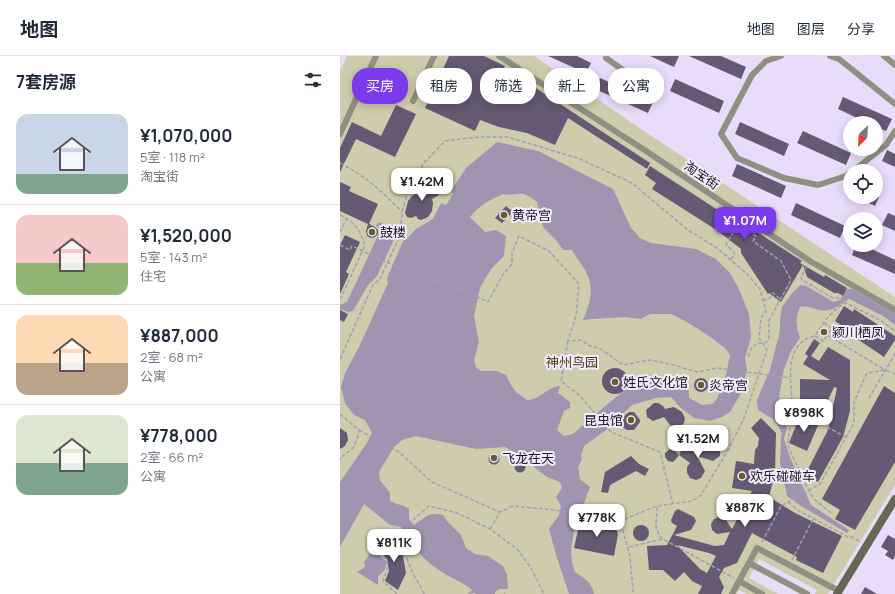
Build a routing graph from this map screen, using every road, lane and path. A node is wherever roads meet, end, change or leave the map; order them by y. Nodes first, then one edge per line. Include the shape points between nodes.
1 (376, 56) edge
2 (434, 56) edge
3 (499, 56) edge
4 (781, 56) edge
5 (830, 56) edge
6 (884, 56) edge
7 (606, 57) edge
8 (840, 58) edge
9 (895, 65) edge
10 (621, 68) edge
11 (413, 101) dead end
12 (895, 104) edge
13 (895, 131) edge
14 (340, 134) edge
15 (340, 163) edge
16 (862, 164) edge
17 (843, 177) edge
18 (402, 212) junction
19 (340, 215) edge
20 (347, 218) junction
21 (340, 232) edge
22 (340, 245) edge
23 (731, 260) junction
24 (810, 261) junction
25 (780, 299) junction
26 (340, 300) edge
27 (763, 300) junction
28 (846, 303) junction
29 (895, 310) edge
30 (824, 323) junction
31 (895, 331) edge
32 (827, 335) junction
33 (816, 336) junction
34 (568, 342) junction
35 (895, 354) edge
36 (748, 358) dead end
37 (340, 359) edge
38 (885, 370) junction
39 (895, 374) edge
40 (790, 378) junction
41 (869, 398) dead end
42 (341, 416) edge
43 (792, 417) junction
44 (359, 430) junction
45 (846, 437) junction
46 (340, 460) edge
47 (808, 491) junction
48 (895, 499) edge
49 (788, 502) junction
50 (673, 504) junction
51 (657, 506) junction
52 (500, 512) junction
53 (831, 512) dead end
54 (813, 519) junction
55 (621, 524) junction
56 (490, 529) junction
57 (399, 539) junction
58 (662, 539) junction
59 (866, 546) junction
60 (628, 547) junction
61 (762, 550) junction
62 (749, 563) junction
63 (790, 565) junction
64 (739, 581) junction
65 (838, 593) edge
66 (397, 594) edge
67 (424, 594) edge
68 (544, 594) edge
69 (632, 594) edge
70 (732, 594) edge
71 (762, 594) edge
72 (807, 594) edge

1 - 14 street
2 - 11 street
3 - 24 street, 淘宝街
4 - 17 street via 766,61 752,75 721,134 737,158 784,178 818,185
5 - 8 street
6 - 9 street
7 - 10 street
8 - 12 street
13 - 16 street via 886,144
15 - 18 path via 356,171 382,191
18 - 23 path via 408,192 424,163 445,141 508,137 580,159 632,182 688,230
18 - 37 path via 400,236 380,279 373,285
19 - 20 path
20 - 21 path
20 - 26 path via 360,230 365,245
22 - 34 path via 350,250 352,246 414,275 461,289 488,302 502,276 512,264 512,253 519,236 549,251 579,284 576,316
23 - 25 path via 735,254 726,244 738,225 756,236 753,241 781,261 791,280
23 - 27 path via 760,289
24 - 28 path via 801,277 802,280
24 - 29 street, 淘宝街
25 - 27 path via 773,293 769,299
25 - 36 path via 768,320 767,342 754,344
27 - 50 path via 766,311 761,318 759,338 767,350 744,418 727,452 700,495 692,501
28 - 30 path via 831,312
28 - 31 path via 880,320
30 - 32 path via 832,328
30 - 33 path
32 - 33 path via 823,341
32 - 38 path
33 - 40 path via 801,343 793,357
34 - 40 path via 582,340 623,365 650,360 698,372 717,368
34 - 50 path via 561,381 579,395 609,430 660,452
35 - 38 path
38 - 39 path
38 - 41 path
38 - 45 path via 867,374 854,402 854,423
40 - 43 path
42 - 44 path
43 - 45 path via 798,414 819,418 827,422 827,427
43 - 47 path via 789,448
44 - 46 path via 353,448
44 - 52 path via 395,450 432,482
45 - 47 path via 820,484
47 - 49 path
47 - 53 path
48 - 59 street
49 - 54 path
49 - 61 path via 781,506 761,540
50 - 51 path
51 - 55 path via 625,519
51 - 58 path via 656,529
52 - 55 path via 513,506 556,510
52 - 56 path
54 - 59 path
54 - 63 path
55 - 60 path
56 - 57 path via 457,513 429,506
56 - 68 path via 518,550 531,568
57 - 66 path via 387,535 377,549 386,559 388,570 383,581
57 - 67 path
58 - 60 path
58 - 64 path
59 - 65 street
60 - 69 path
61 - 62 street via 757,548
61 - 63 street
62 - 64 street
62 - 72 street
63 - 65 street
64 - 70 street
64 - 71 street

